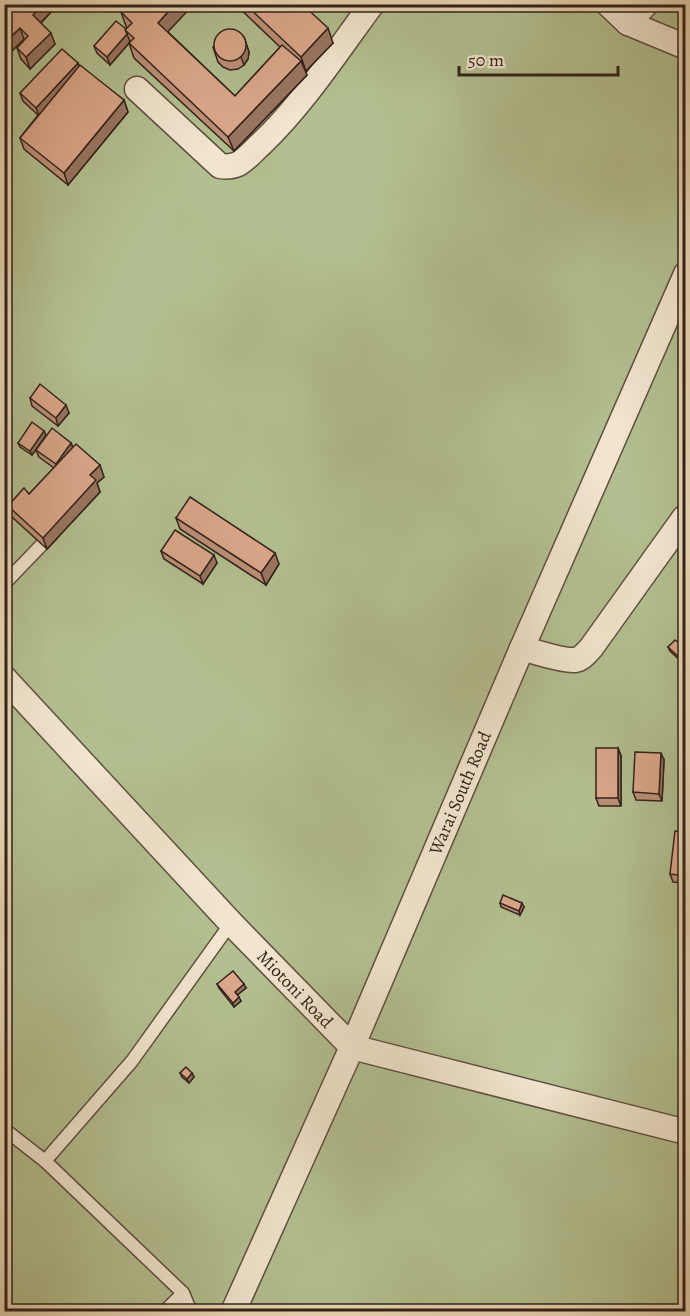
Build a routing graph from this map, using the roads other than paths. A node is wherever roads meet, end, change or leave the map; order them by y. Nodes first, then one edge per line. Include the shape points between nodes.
1 (372, 4) edge
2 (608, 4) edge
3 (646, 4) edge
4 (628, 23) junction
5 (686, 47) edge
6 (137, 89) dead end
7 (686, 274) edge
8 (684, 518) edge
9 (58, 527) edge
10 (4, 584) edge
11 (522, 648) junction
12 (4, 678) edge
13 (231, 923) junction
14 (352, 1047) junction
15 (4, 1129) edge
16 (686, 1132) edge
17 (45, 1161) junction
18 (183, 1293) junction
19 (164, 1311) edge
20 (191, 1311) edge
21 (233, 1311) edge

1 - 6 street via 278,128 236,165 220,166
2 - 4 street
3 - 4 street
4 - 5 street
7 - 11 street, Warai South Road
8 - 11 street via 581,657 567,659
9 - 10 lane
11 - 14 street, Warai South Road
12 - 13 street, Miotoni Road
13 - 14 street, Miotoni Road
13 - 17 lane via 132,1061
14 - 16 street
14 - 21 street, Warai South Road
15 - 17 lane
17 - 18 lane
18 - 19 lane
18 - 20 lane

